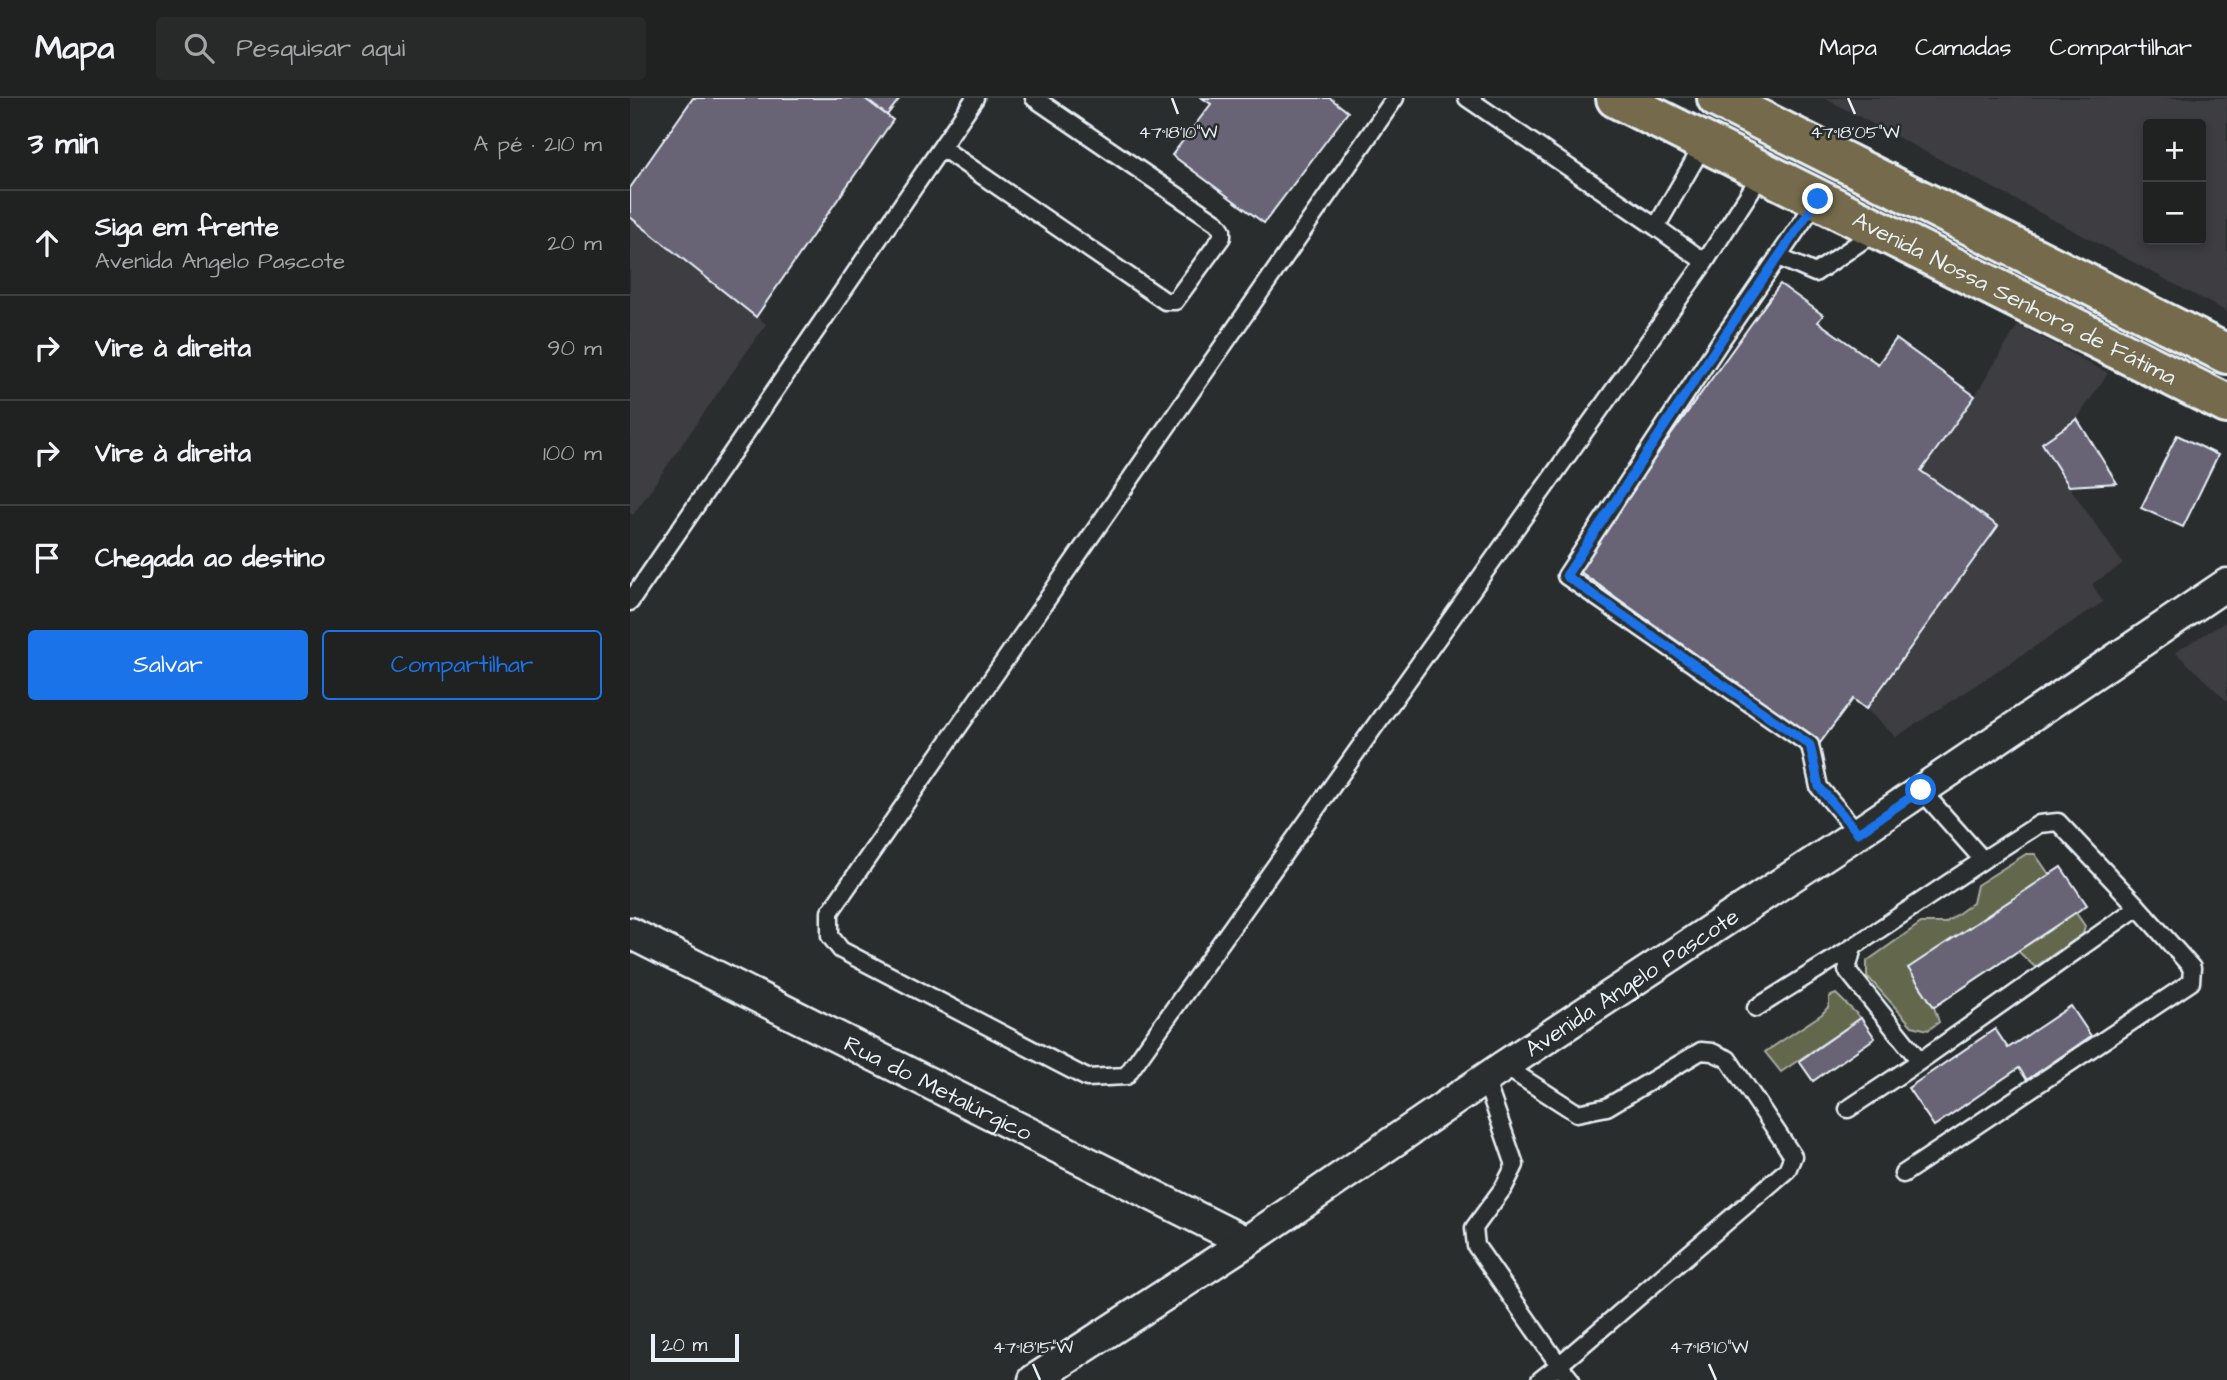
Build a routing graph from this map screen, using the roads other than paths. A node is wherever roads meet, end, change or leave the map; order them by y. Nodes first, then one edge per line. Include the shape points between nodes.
1 (975, 98) edge
2 (1034, 98) edge
3 (1395, 98) edge
4 (1467, 98) edge
5 (1616, 98) edge
6 (1717, 98) edge
7 (1646, 107) edge
8 (1704, 142) junction
9 (942, 148) junction
10 (1763, 172) junction
11 (1818, 199) junction
12 (1656, 227) junction
13 (1879, 230) junction
14 (1778, 257) junction
15 (1705, 262) junction
16 (2227, 354) edge
17 (2227, 404) edge
18 (2227, 584) edge
19 (630, 602) edge
20 (1921, 790) junction
21 (1858, 833) junction
22 (1983, 860) junction
23 (2138, 907) junction
24 (630, 933) edge
25 (1853, 947) junction
26 (1756, 1009) dead end
27 (1920, 1061) junction
28 (1495, 1073) junction
29 (1848, 1109) dead end
30 (1903, 1174) dead end
31 (1246, 1242) junction
32 (1559, 1364) junction
33 (1034, 1380) edge
34 (1540, 1380) edge
35 (1571, 1380) edge

1 - 9 lane
2 - 9 lane via 1222,230 1222,237 1175,301 1165,300
3 - 15 lane via 830,912 830,936 841,950 1087,1078 1126,1076
4 - 12 lane
5 - 7 main road, Avenida Nossa Senhora de Fátima
6 - 16 main road, Avenida Nossa Senhora de Fátima
7 - 8 main road, Avenida Nossa Senhora de Fátima
8 - 10 main road, Avenida Nossa Senhora de Fátima
8 - 12 lane
9 - 19 lane
10 - 11 main road, Avenida Nossa Senhora de Fátima
10 - 15 lane
11 - 13 main road, Avenida Nossa Senhora de Fátima
11 - 14 lane
12 - 15 lane
13 - 14 lane via 1815,273
13 - 17 main road, Avenida Nossa Senhora de Fátima
14 - 21 lane via 1566,576 1810,745 1819,787
18 - 20 street, Avenida Angelo Pascote
20 - 21 street, Avenida Angelo Pascote
20 - 22 lane
21 - 28 street, Avenida Angelo Pascote
22 - 23 lane via 2039,824 2058,822
22 - 25 lane
23 - 27 lane
23 - 30 lane via 2192,968 2191,982
24 - 31 street, Rua do Metalúrgico
25 - 26 lane
25 - 27 lane via 1847,970
27 - 29 lane
28 - 31 street, Avenida Angelo Pascote
28 - 32 lane via 1515,1165 1474,1228 1476,1246
28 - 32 lane via 1577,1113 1607,1107 1701,1051 1712,1052 1728,1059 1793,1156 1787,1170
31 - 33 street, Avenida Angelo Pascote
32 - 34 lane
32 - 35 lane

